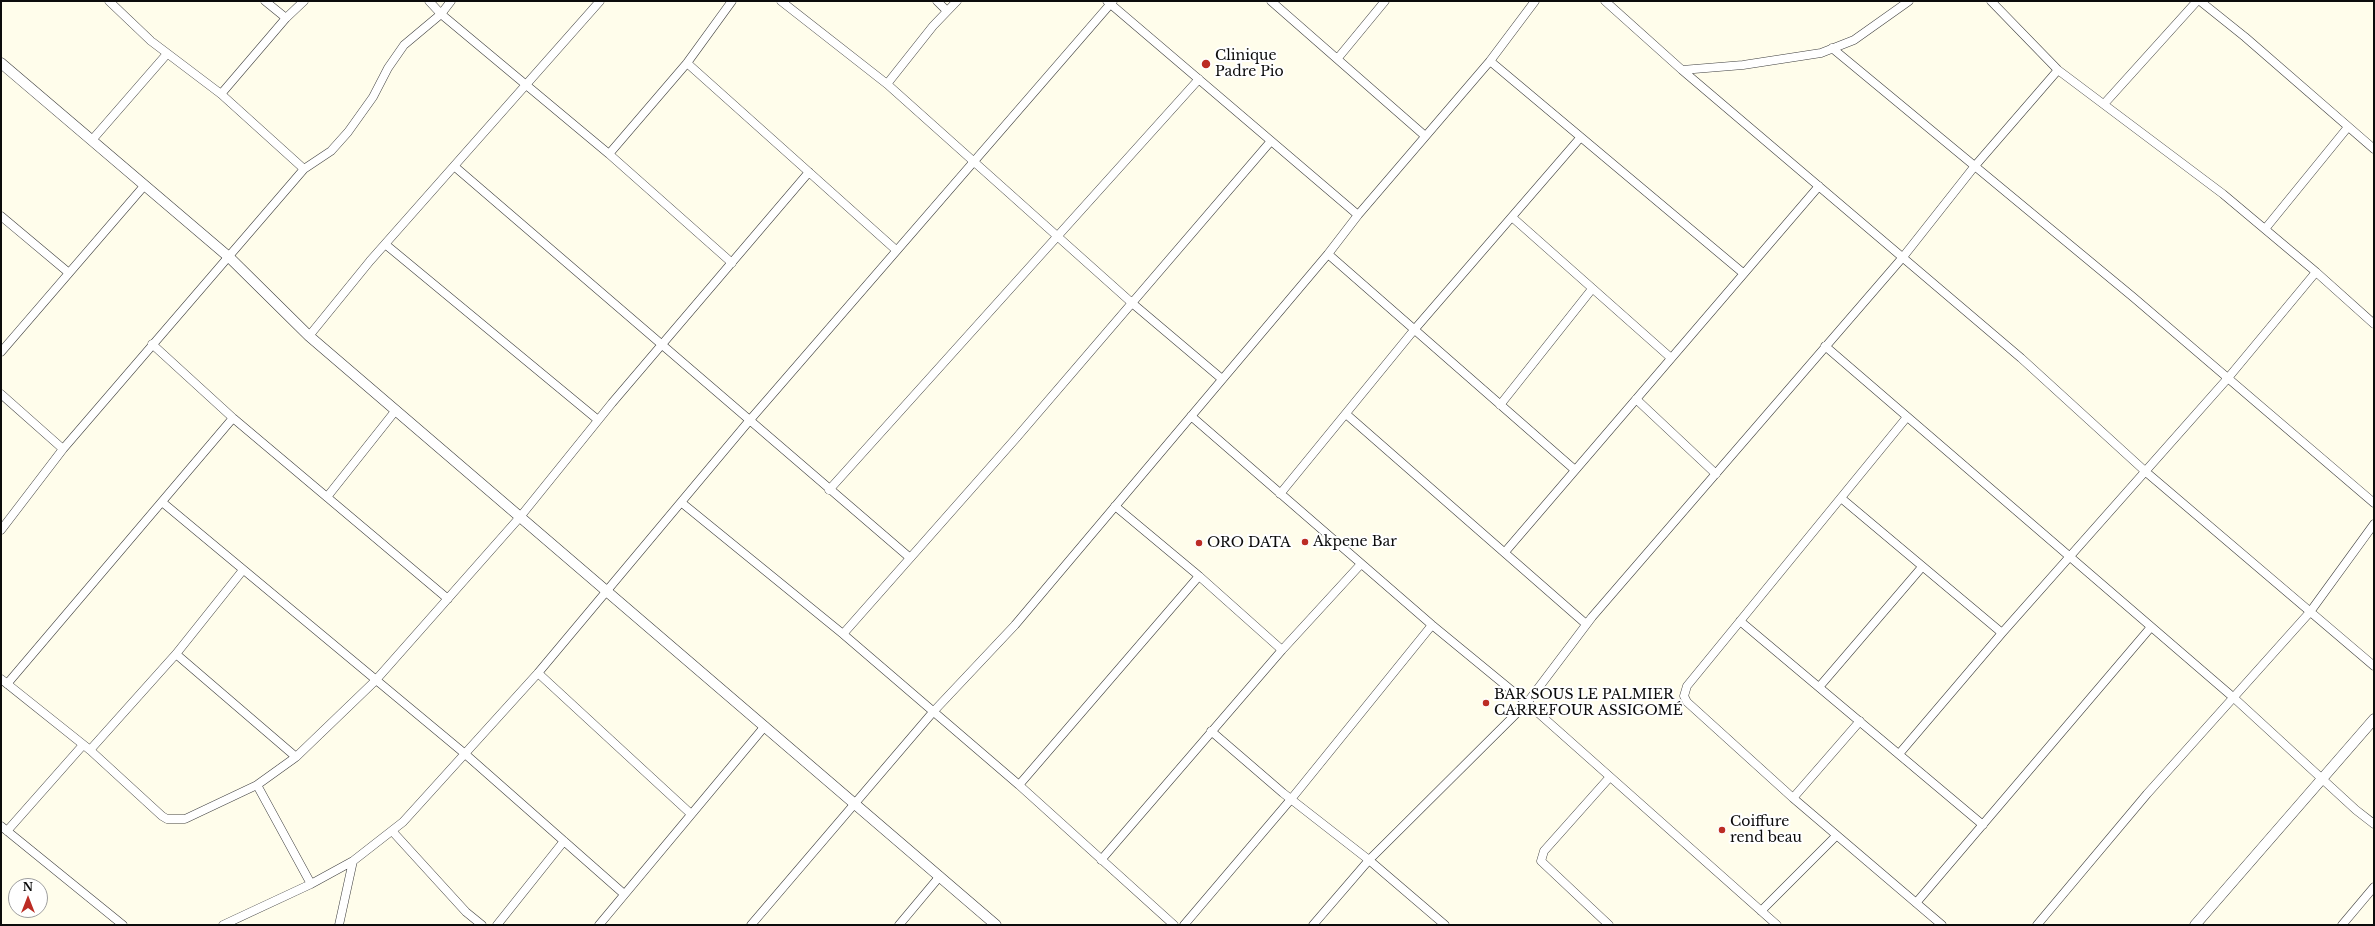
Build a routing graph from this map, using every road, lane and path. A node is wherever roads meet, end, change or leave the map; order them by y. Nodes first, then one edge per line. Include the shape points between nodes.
1 (109, 1) edge
2 (266, 1) edge
3 (304, 1) edge
4 (428, 1) edge
5 (451, 1) edge
6 (600, 1) edge
7 (732, 1) edge
8 (780, 1) edge
9 (937, 1) edge
10 (957, 1) edge
11 (1271, 1) edge
12 (1385, 1) edge
13 (1535, 1) edge
14 (1605, 1) edge
15 (1909, 1) edge
16 (1991, 1) edge
17 (2198, 1) edge
18 (1110, 2) edge
19 (947, 11) junction
20 (440, 14) junction
21 (286, 18) junction
22 (1832, 48) junction
23 (166, 55) junction
24 (1338, 58) junction
25 (1490, 61) junction
26 (1, 62) edge
27 (687, 63) junction
28 (1682, 70) junction
29 (2058, 70) junction
30 (1200, 79) junction
31 (887, 84) junction
32 (526, 85) junction
33 (221, 94) junction
34 (2104, 104) junction
35 (2348, 127) junction
36 (1424, 136) junction
37 (1580, 138) junction
38 (92, 140) junction
39 (1271, 141) junction
40 (2374, 149) edge
41 (609, 154) junction
42 (974, 163) junction
43 (454, 166) junction
44 (1974, 167) junction
45 (304, 169) junction
46 (809, 172) junction
47 (144, 186) junction
48 (1819, 186) junction
49 (1358, 214) junction
50 (1, 216) edge
51 (1513, 218) junction
52 (2265, 229) junction
53 (1058, 236) junction
54 (385, 244) junction
55 (896, 250) junction
56 (1328, 254) junction
57 (1903, 257) junction
58 (230, 258) junction
59 (732, 263) junction
60 (2316, 272) junction
61 (69, 273) junction
62 (1743, 273) junction
63 (1592, 289) junction
64 (1132, 303) junction
65 (2374, 324) edge
66 (1414, 330) junction
67 (310, 336) junction
68 (152, 344) junction
69 (661, 346) junction
70 (1825, 346) junction
71 (1, 352) edge
72 (1671, 358) junction
73 (2228, 378) junction
74 (1222, 379) junction
75 (1, 394) edge
76 (1636, 399) junction
77 (1500, 405) junction
78 (396, 410) junction
79 (1346, 414) junction
80 (1191, 416) junction
81 (1907, 417) junction
82 (233, 418) junction
83 (598, 420) junction
84 (749, 421) junction
85 (64, 449) junction
86 (1575, 470) junction
87 (2146, 472) junction
88 (1716, 474) junction
89 (829, 490) junction
90 (1280, 494) junction
91 (327, 497) junction
92 (1841, 498) junction
93 (162, 502) junction
94 (682, 503) junction
95 (2374, 503) edge
96 (1115, 506) junction
97 (520, 517) junction
98 (2374, 524) edge
99 (1, 530) edge
100 (1505, 552) junction
101 (909, 557) junction
102 (2070, 557) junction
103 (1361, 564) junction
104 (1922, 567) junction
105 (243, 570) junction
106 (1199, 576) junction
107 (607, 589) junction
108 (448, 599) junction
109 (2310, 612) junction
110 (1740, 621) junction
111 (1586, 624) junction
112 (1432, 626) junction
113 (2150, 627) junction
114 (2002, 633) junction
115 (843, 634) junction
116 (1282, 650) junction
117 (176, 654) junction
118 (2374, 666) edge
119 (538, 673) junction
120 (375, 681) junction
121 (4, 682) edge
122 (1820, 686) junction
123 (2234, 698) junction
124 (1527, 703) junction
125 (933, 712) junction
126 (2374, 719) edge
127 (1860, 721) junction
128 (765, 726) junction
129 (1211, 731) junction
130 (82, 745) junction
131 (90, 750) junction
132 (464, 753) junction
133 (1899, 754) junction
134 (296, 757) junction
135 (1609, 778) junction
136 (2321, 778) junction
137 (256, 785) junction
138 (1020, 785) junction
139 (1292, 798) junction
140 (1792, 798) junction
141 (854, 804) junction
142 (691, 814) junction
143 (2374, 824) edge
144 (1983, 825) junction
145 (4, 828) edge
146 (393, 832) junction
147 (1836, 836) junction
148 (564, 840) junction
149 (1101, 860) junction
150 (1369, 860) junction
151 (353, 861) junction
152 (940, 876) junction
153 (311, 884) junction
154 (2374, 886) edge
155 (624, 894) junction
156 (1916, 903) junction
157 (1761, 911) junction
158 (123, 925) edge
159 (222, 925) edge
160 (339, 925) edge
161 (482, 925) edge
162 (497, 925) edge
163 (599, 925) edge
164 (751, 925) edge
165 (899, 925) edge
166 (996, 925) edge
167 (1174, 925) edge
168 (1184, 925) edge
169 (1313, 925) edge
170 (1445, 925) edge
171 (1609, 925) edge
172 (1777, 925) edge
173 (1942, 925) edge
174 (2037, 925) edge
175 (2195, 925) edge
176 (2342, 925) edge

1 - 23 street
2 - 21 street
3 - 21 street
4 - 20 street
5 - 20 street
6 - 32 street
7 - 27 street
8 - 31 street
9 - 19 street
10 - 19 street
11 - 24 street
12 - 24 street
13 - 25 street
14 - 28 street
15 - 22 street via 1854,40
16 - 29 street
17 - 34 street
17 - 35 street via 2245,37
18 - 30 street
18 - 42 street
19 - 31 street
20 - 32 street
20 - 45 street via 398,53 373,97 348,132 331,151
21 - 33 street
22 - 28 street via 1783,60
22 - 44 street
23 - 33 street
23 - 38 street
24 - 36 street
25 - 36 street
25 - 37 street
26 - 38 street
27 - 41 street
27 - 46 street
28 - 48 street
29 - 34 street
29 - 44 street
30 - 39 street
30 - 53 street
31 - 42 street
32 - 41 street
32 - 43 street
33 - 45 street
34 - 52 street via 2163,147
35 - 40 street
35 - 52 street
36 - 49 street
37 - 51 street
37 - 62 street
38 - 47 street
39 - 49 street
39 - 64 street
41 - 59 street
42 - 53 street
42 - 55 street
43 - 54 street
43 - 69 street
44 - 57 street
44 - 73 street
45 - 58 street
46 - 55 street
46 - 59 street
47 - 58 street
47 - 61 street
48 - 57 street
48 - 62 street
49 - 56 street
50 - 61 street
51 - 63 street
51 - 66 street
52 - 60 street
53 - 64 street
53 - 89 street
54 - 67 street
54 - 83 street
55 - 84 street
56 - 66 street
56 - 74 street
57 - 70 street
57 - 87 street via 2021,358
58 - 67 street
58 - 68 street
59 - 69 street
60 - 65 street
60 - 73 street
61 - 71 street
62 - 72 street
63 - 72 street
63 - 77 street
64 - 74 street
64 - 101 street
66 - 77 street
66 - 79 street
67 - 78 street
68 - 82 street
68 - 85 street
69 - 83 street
69 - 84 street
70 - 81 street
70 - 88 street
72 - 76 street
73 - 87 street
73 - 95 street
74 - 80 street
75 - 85 street
76 - 86 street
76 - 88 street
77 - 86 street
78 - 91 street
78 - 97 street
79 - 90 street
79 - 100 street
80 - 90 street
80 - 96 street
81 - 92 street
81 - 102 street
82 - 91 street
82 - 93 street
83 - 97 street
84 - 89 street
84 - 94 street
85 - 99 street
86 - 100 street
87 - 102 street
87 - 109 street
88 - 111 street
89 - 101 street
90 - 103 street
91 - 108 street
92 - 104 street
92 - 110 street
93 - 105 street
93 - 121 street
94 - 107 street
94 - 115 street
96 - 106 street
96 - 125 street via 1014,626
97 - 107 street
97 - 108 street
98 - 109 street
100 - 111 street
101 - 115 street
102 - 113 street
102 - 114 street
103 - 112 street
103 - 116 street
104 - 114 street
104 - 122 street
105 - 117 street
105 - 120 street
106 - 116 street
106 - 138 street
107 - 119 street
107 - 128 street
108 - 120 street
109 - 118 street
109 - 123 street
110 - 122 street
110 - 140 street via 1687,686 1684,696 1687,702
111 - 124 street
112 - 124 street
112 - 139 street
113 - 123 street
113 - 144 street
114 - 133 street
115 - 125 street
116 - 129 street
117 - 131 street
117 - 134 street
119 - 132 street
119 - 142 street
120 - 132 street
120 - 134 street
121 - 130 street
122 - 127 street
123 - 136 street
123 - 174 street via 2147,794
124 - 135 street
124 - 150 street
125 - 138 street
125 - 141 street
126 - 136 street
127 - 133 street
127 - 140 street
128 - 141 street
128 - 142 street
129 - 139 street
129 - 149 street
130 - 131 street
130 - 145 street
131 - 137 street via 162,816 174,821 185,819
132 - 146 street
132 - 148 street
133 - 144 street
134 - 137 street
135 - 157 street
135 - 171 street via 1544,851 1541,861
136 - 143 street
136 - 175 street
137 - 153 street
138 - 149 street
139 - 150 street
139 - 168 street
140 - 147 street
141 - 152 street
141 - 164 street
142 - 155 street
144 - 156 street
145 - 158 street
146 - 151 street
146 - 161 street via 466,912
147 - 156 street
147 - 157 street
148 - 155 street
148 - 162 street
149 - 167 street
150 - 169 street
150 - 170 street
151 - 153 street
151 - 160 street
152 - 165 street
152 - 166 street
153 - 159 street
154 - 176 street
155 - 163 street
156 - 173 street
157 - 172 street

